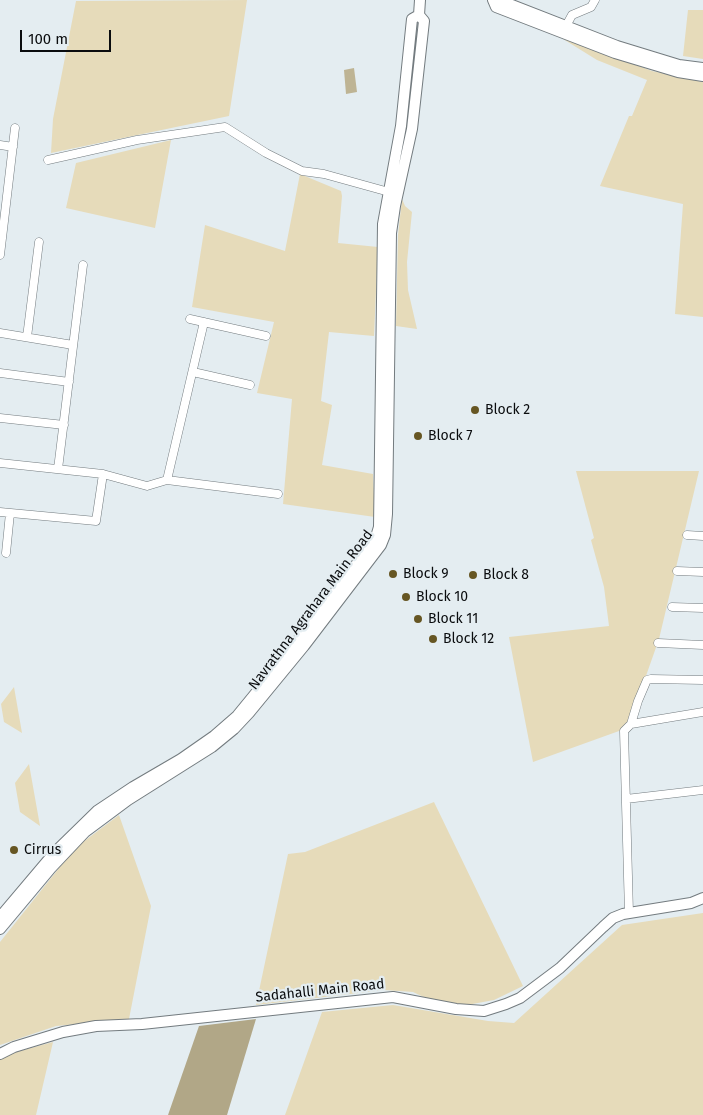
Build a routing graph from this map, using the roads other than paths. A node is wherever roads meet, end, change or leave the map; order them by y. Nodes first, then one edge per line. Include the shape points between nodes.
1 (420, 0) edge
2 (493, 0) edge
3 (500, 0) edge
4 (595, 0) edge
5 (419, 15) junction
6 (566, 26) junction
7 (703, 68) edge
8 (703, 76) edge
9 (401, 126) junction
10 (15, 128) dead end
11 (412, 129) junction
12 (0, 145) edge
13 (13, 147) junction
14 (48, 160) dead end
15 (4, 191) edge
16 (388, 192) junction
17 (1, 240) edge
18 (39, 242) dead end
19 (0, 255) edge
20 (83, 265) dead end
21 (190, 319) dead end
22 (204, 322) junction
23 (0, 333) edge
24 (266, 336) dead end
25 (27, 337) junction
26 (73, 344) junction
27 (193, 372) junction
28 (0, 373) edge
29 (69, 382) junction
30 (250, 385) dead end
31 (0, 418) edge
32 (64, 425) junction
33 (0, 463) edge
34 (58, 469) junction
35 (103, 474) junction
36 (167, 480) junction
37 (278, 494) dead end
38 (0, 512) edge
39 (10, 513) junction
40 (687, 535) dead end
41 (703, 536) edge
42 (6, 553) dead end
43 (677, 571) dead end
44 (703, 572) edge
45 (672, 607) dead end
46 (703, 608) edge
47 (658, 643) dead end
48 (703, 645) edge
49 (285, 663) junction
50 (703, 680) edge
51 (703, 712) edge
52 (631, 724) junction
53 (703, 790) edge
54 (626, 798) junction
55 (703, 898) edge
56 (629, 913) junction
57 (0, 918) edge
58 (0, 929) edge
59 (0, 1054) edge

1 - 5 street
2 - 8 street via 496,7 615,53
3 - 6 street
4 - 6 street via 591,7 572,15
5 - 9 street, Navrathna Agrahara Main Road via 412,19
5 - 11 street, Navrathna Agrahara Main Road via 424,21
6 - 7 street via 651,57
9 - 11 street
9 - 16 street, Navrathna Agrahara Main Road
10 - 13 street
11 - 49 street, Navrathna Agrahara Main Road via 391,233 385,535 369,560
12 - 13 street
13 - 15 street
14 - 16 street via 137,140 225,127 302,170
15 - 17 street
16 - 49 street, Navrathna Agrahara Main Road via 383,233 379,527 374,540
17 - 19 street
18 - 25 street
20 - 26 street
21 - 22 street
22 - 24 street
22 - 27 street
23 - 25 street
25 - 26 street
26 - 29 street
27 - 30 street
27 - 36 street
28 - 29 street
29 - 32 street
31 - 32 street
32 - 34 street
33 - 34 street
34 - 35 street
35 - 36 street via 147,486
35 - 39 street via 96,521
36 - 37 street
38 - 39 street
39 - 42 street
40 - 41 street
43 - 44 street
45 - 46 street
47 - 48 street
49 - 57 street, Navrathna Agrahara Main Road via 238,716 214,736 97,811 54,852
49 - 58 street, Navrathna Agrahara Main Road via 234,729 85,832
50 - 52 street via 647,680
51 - 52 street
52 - 54 street via 624,732
53 - 54 street
54 - 56 street
55 - 56 street, Sadahalli Main Road via 691,903
56 - 59 street, Sadahalli Main Road via 608,922 560,968 520,998 484,1011 392,997 96,1026 63,1032

